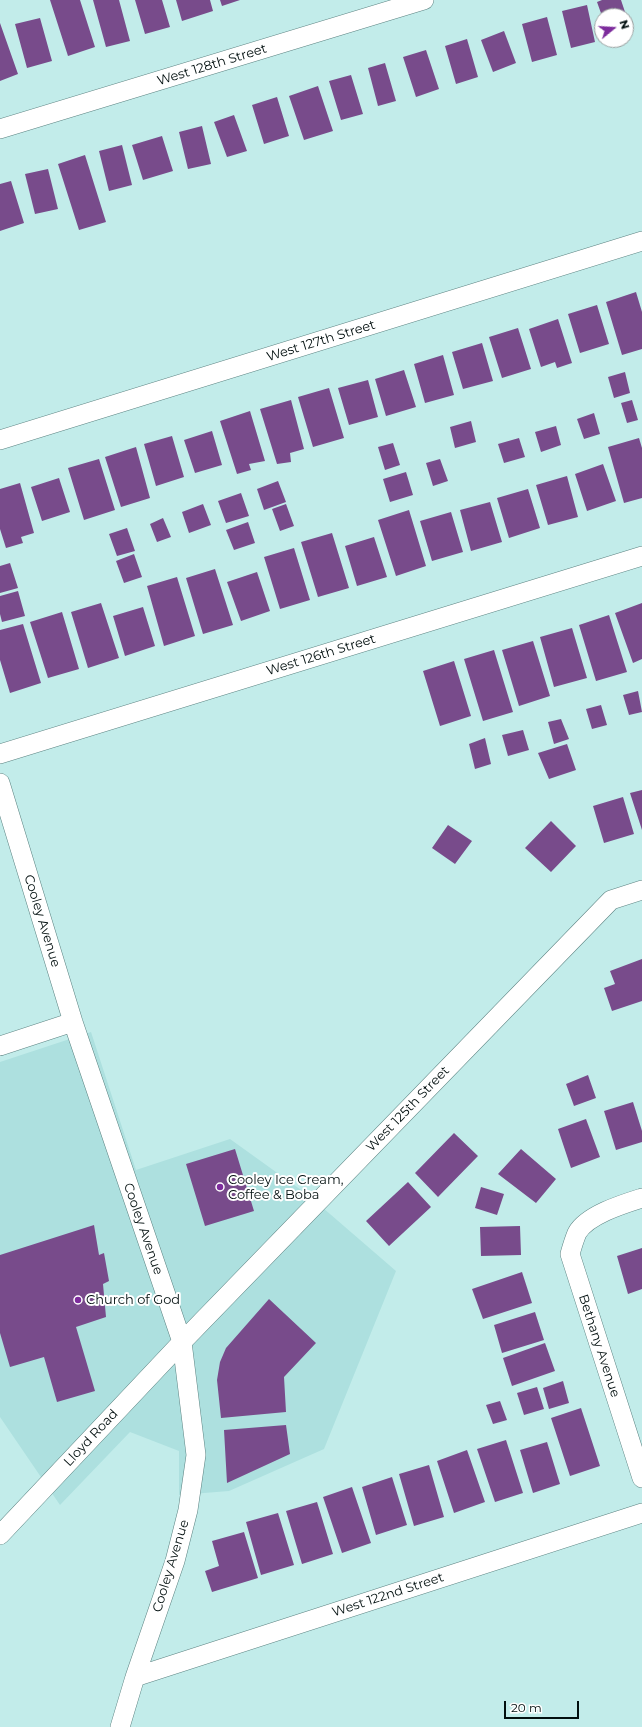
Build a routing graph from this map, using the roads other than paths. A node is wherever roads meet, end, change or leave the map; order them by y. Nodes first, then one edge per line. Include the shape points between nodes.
1 (424, 0) edge
2 (0, 129) edge
3 (642, 241) edge
4 (0, 440) edge
5 (642, 556) edge
6 (0, 754) edge
7 (0, 783) edge
8 (642, 890) edge
9 (73, 1022) junction
10 (0, 1046) edge
11 (642, 1198) edge
12 (182, 1342) junction
13 (642, 1478) edge
14 (642, 1513) edge
15 (0, 1536) edge
16 (135, 1677) junction
17 (120, 1727) edge

1 - 2 street, West 128th Street
3 - 4 street, West 127th Street
5 - 6 street, West 126th Street
7 - 9 street, Cooley Avenue
8 - 12 street, West 125th Street via 611,900
9 - 10 street
9 - 12 street, Cooley Avenue
11 - 13 street, Bethany Avenue via 592,1219 578,1233 570,1254
12 - 15 street, Lloyd Road
12 - 16 street, Cooley Avenue via 196,1455 188,1510 175,1561
14 - 16 street, West 122nd Street
16 - 17 street, Cooley Avenue

